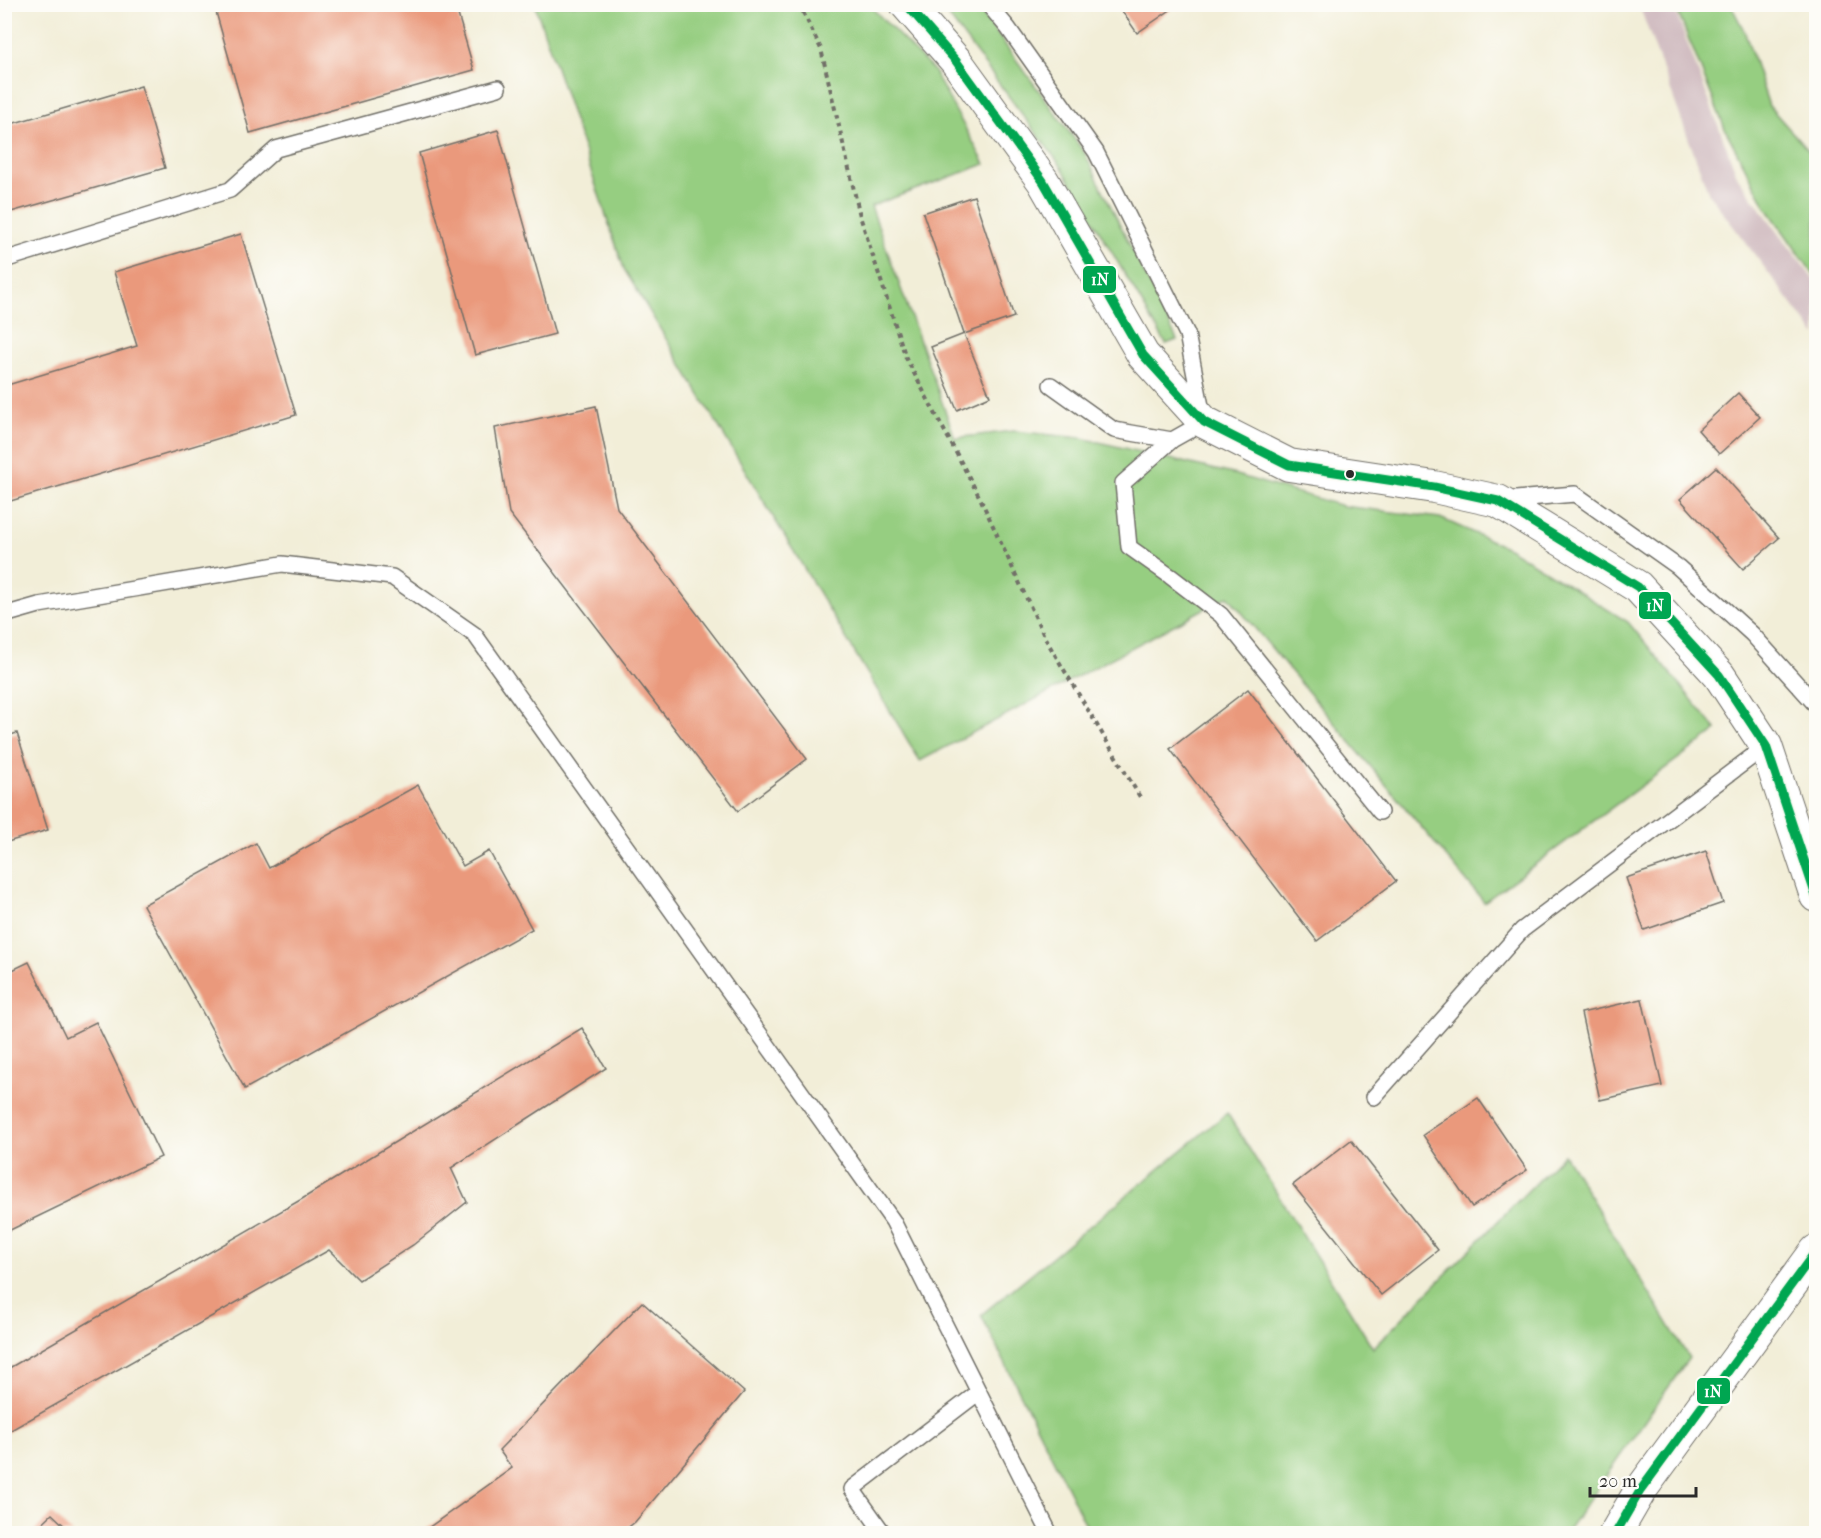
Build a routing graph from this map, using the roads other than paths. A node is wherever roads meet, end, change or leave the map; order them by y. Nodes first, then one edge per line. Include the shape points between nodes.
1 (906, 4) edge
2 (988, 4) edge
3 (498, 88) dead end
4 (4, 260) edge
5 (1051, 385) dead end
6 (1204, 422) junction
7 (1172, 441) junction
8 (1498, 501) junction
9 (4, 615) edge
10 (1816, 705) edge
11 (1766, 746) junction
12 (1380, 812) dead end
13 (1816, 896) edge
14 (1374, 1097) dead end
15 (1816, 1251) edge
16 (979, 1392) junction
17 (884, 1533) edge
18 (1050, 1533) edge
19 (1615, 1533) edge

1 - 6 street via 957,61 1043,181 1143,355
2 - 6 lane via 1096,152 1187,334
3 - 4 lane via 276,149 230,190
5 - 7 lane via 1114,430
6 - 7 lane
6 - 8 street via 1288,465
7 - 12 lane via 1122,483 1129,547 1221,615
8 - 10 lane via 1575,494 1678,567 1752,634
8 - 11 street via 1638,587 1719,675
9 - 16 lane via 39,605 282,564 392,577 475,634 893,1221
11 - 13 street
11 - 14 lane via 1522,930
15 - 19 street via 1640,1491
16 - 17 lane via 852,1489
16 - 18 lane

